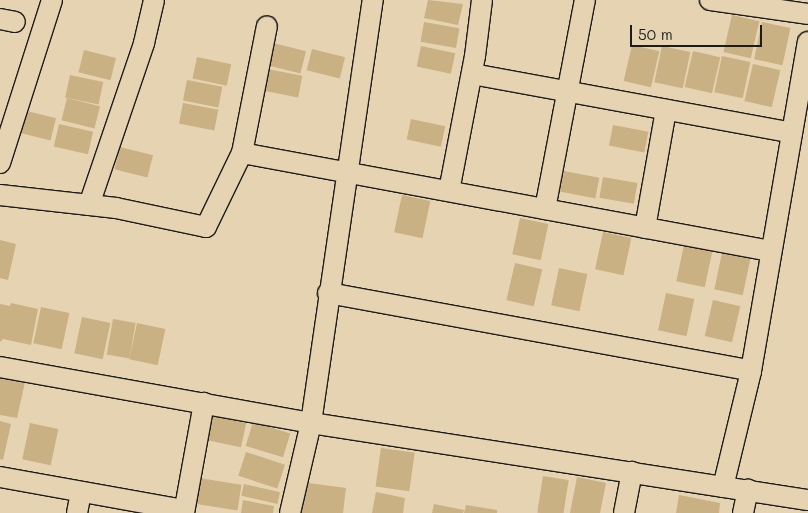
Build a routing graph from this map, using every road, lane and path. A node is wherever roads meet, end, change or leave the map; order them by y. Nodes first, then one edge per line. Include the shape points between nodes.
1 (52, 0) edge
2 (154, 0) edge
3 (372, 0) edge
4 (482, 0) edge
5 (585, 0) edge
6 (710, 0) edge
7 (808, 14) edge
8 (267, 26) dead end
9 (808, 42) edge
10 (472, 74) junction
11 (568, 92) junction
12 (802, 105) edge
13 (666, 110) junction
14 (792, 133) junction
15 (242, 154) junction
16 (0, 163) edge
17 (346, 171) junction
18 (449, 190) junction
19 (0, 195) edge
20 (89, 205) junction
21 (545, 209) junction
22 (646, 228) junction
23 (771, 251) junction
24 (328, 293) junction
25 (0, 367) edge
26 (751, 371) junction
27 (204, 403) junction
28 (310, 422) junction
29 (632, 472) junction
30 (0, 477) edge
31 (723, 487) junction
32 (748, 490) junction
33 (81, 492) junction
34 (808, 500) edge
35 (184, 512) edge
36 (77, 513) edge
37 (290, 513) edge
38 (624, 513) edge
39 (743, 513) edge

1 - 16 street
2 - 20 street via 144,43
3 - 17 street
4 - 10 street
5 - 11 street
6 - 7 street
8 - 15 street
9 - 12 street
10 - 11 street
10 - 18 street
11 - 13 street
11 - 21 street
12 - 14 street
13 - 14 street
13 - 22 street
14 - 23 street
15 - 17 street
15 - 20 street via 206,227
17 - 18 street
17 - 24 street
18 - 21 street
19 - 20 street
21 - 22 street
22 - 23 street
23 - 26 street
24 - 26 street
24 - 28 street
25 - 27 street
26 - 31 street
27 - 28 street
27 - 35 street
28 - 29 street
28 - 37 street
29 - 31 street
29 - 38 street
30 - 33 street
31 - 32 street
32 - 34 street
32 - 39 street
33 - 35 street
33 - 36 street

